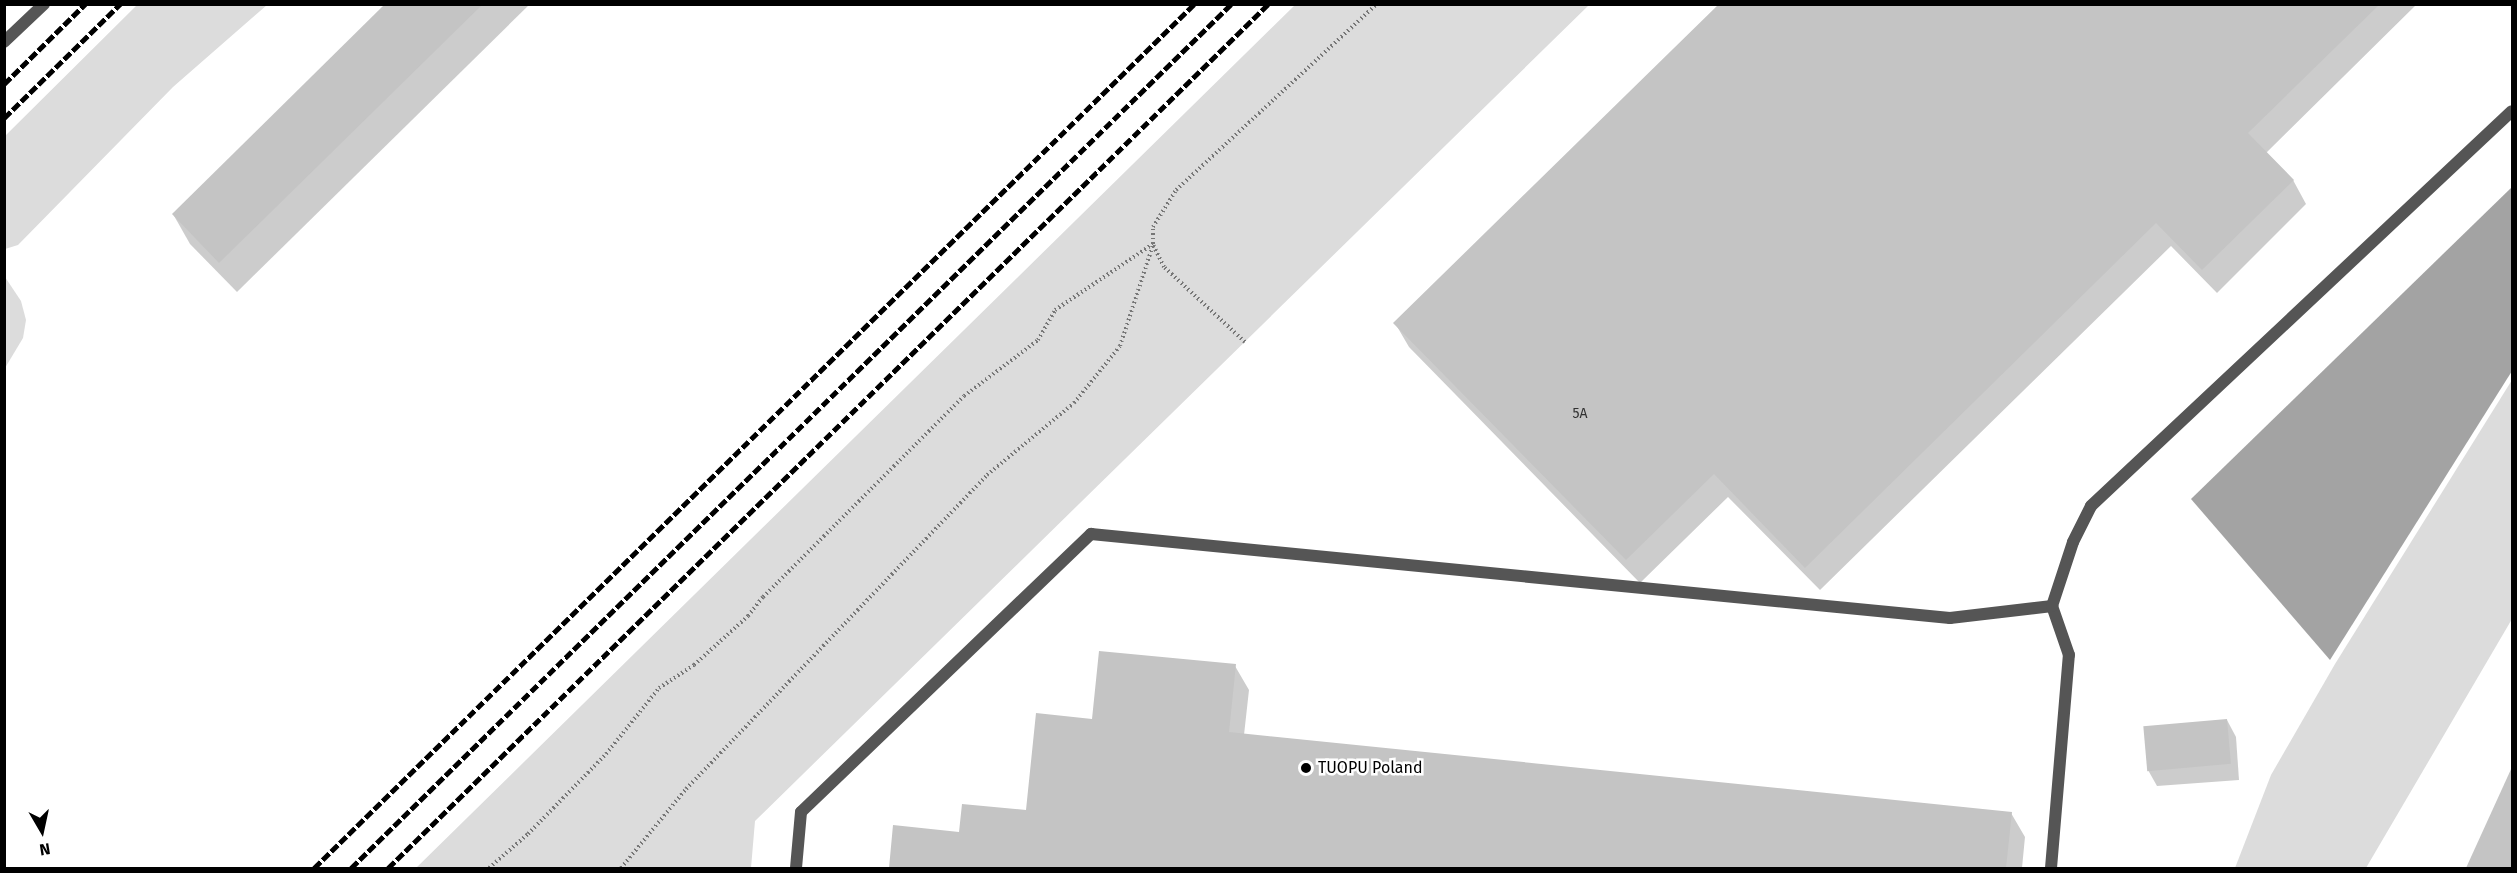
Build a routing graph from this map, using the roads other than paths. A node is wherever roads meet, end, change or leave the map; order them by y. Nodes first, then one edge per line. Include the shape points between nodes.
1 (44, 4) edge
2 (4, 42) edge
3 (2512, 111) edge
4 (2052, 606) junction
5 (796, 868) edge
6 (2051, 868) edge

1 - 2 lane
3 - 4 lane via 2091,506 2073,542
4 - 5 lane via 1950,618 1091,534 801,812
4 - 6 lane via 2069,655

